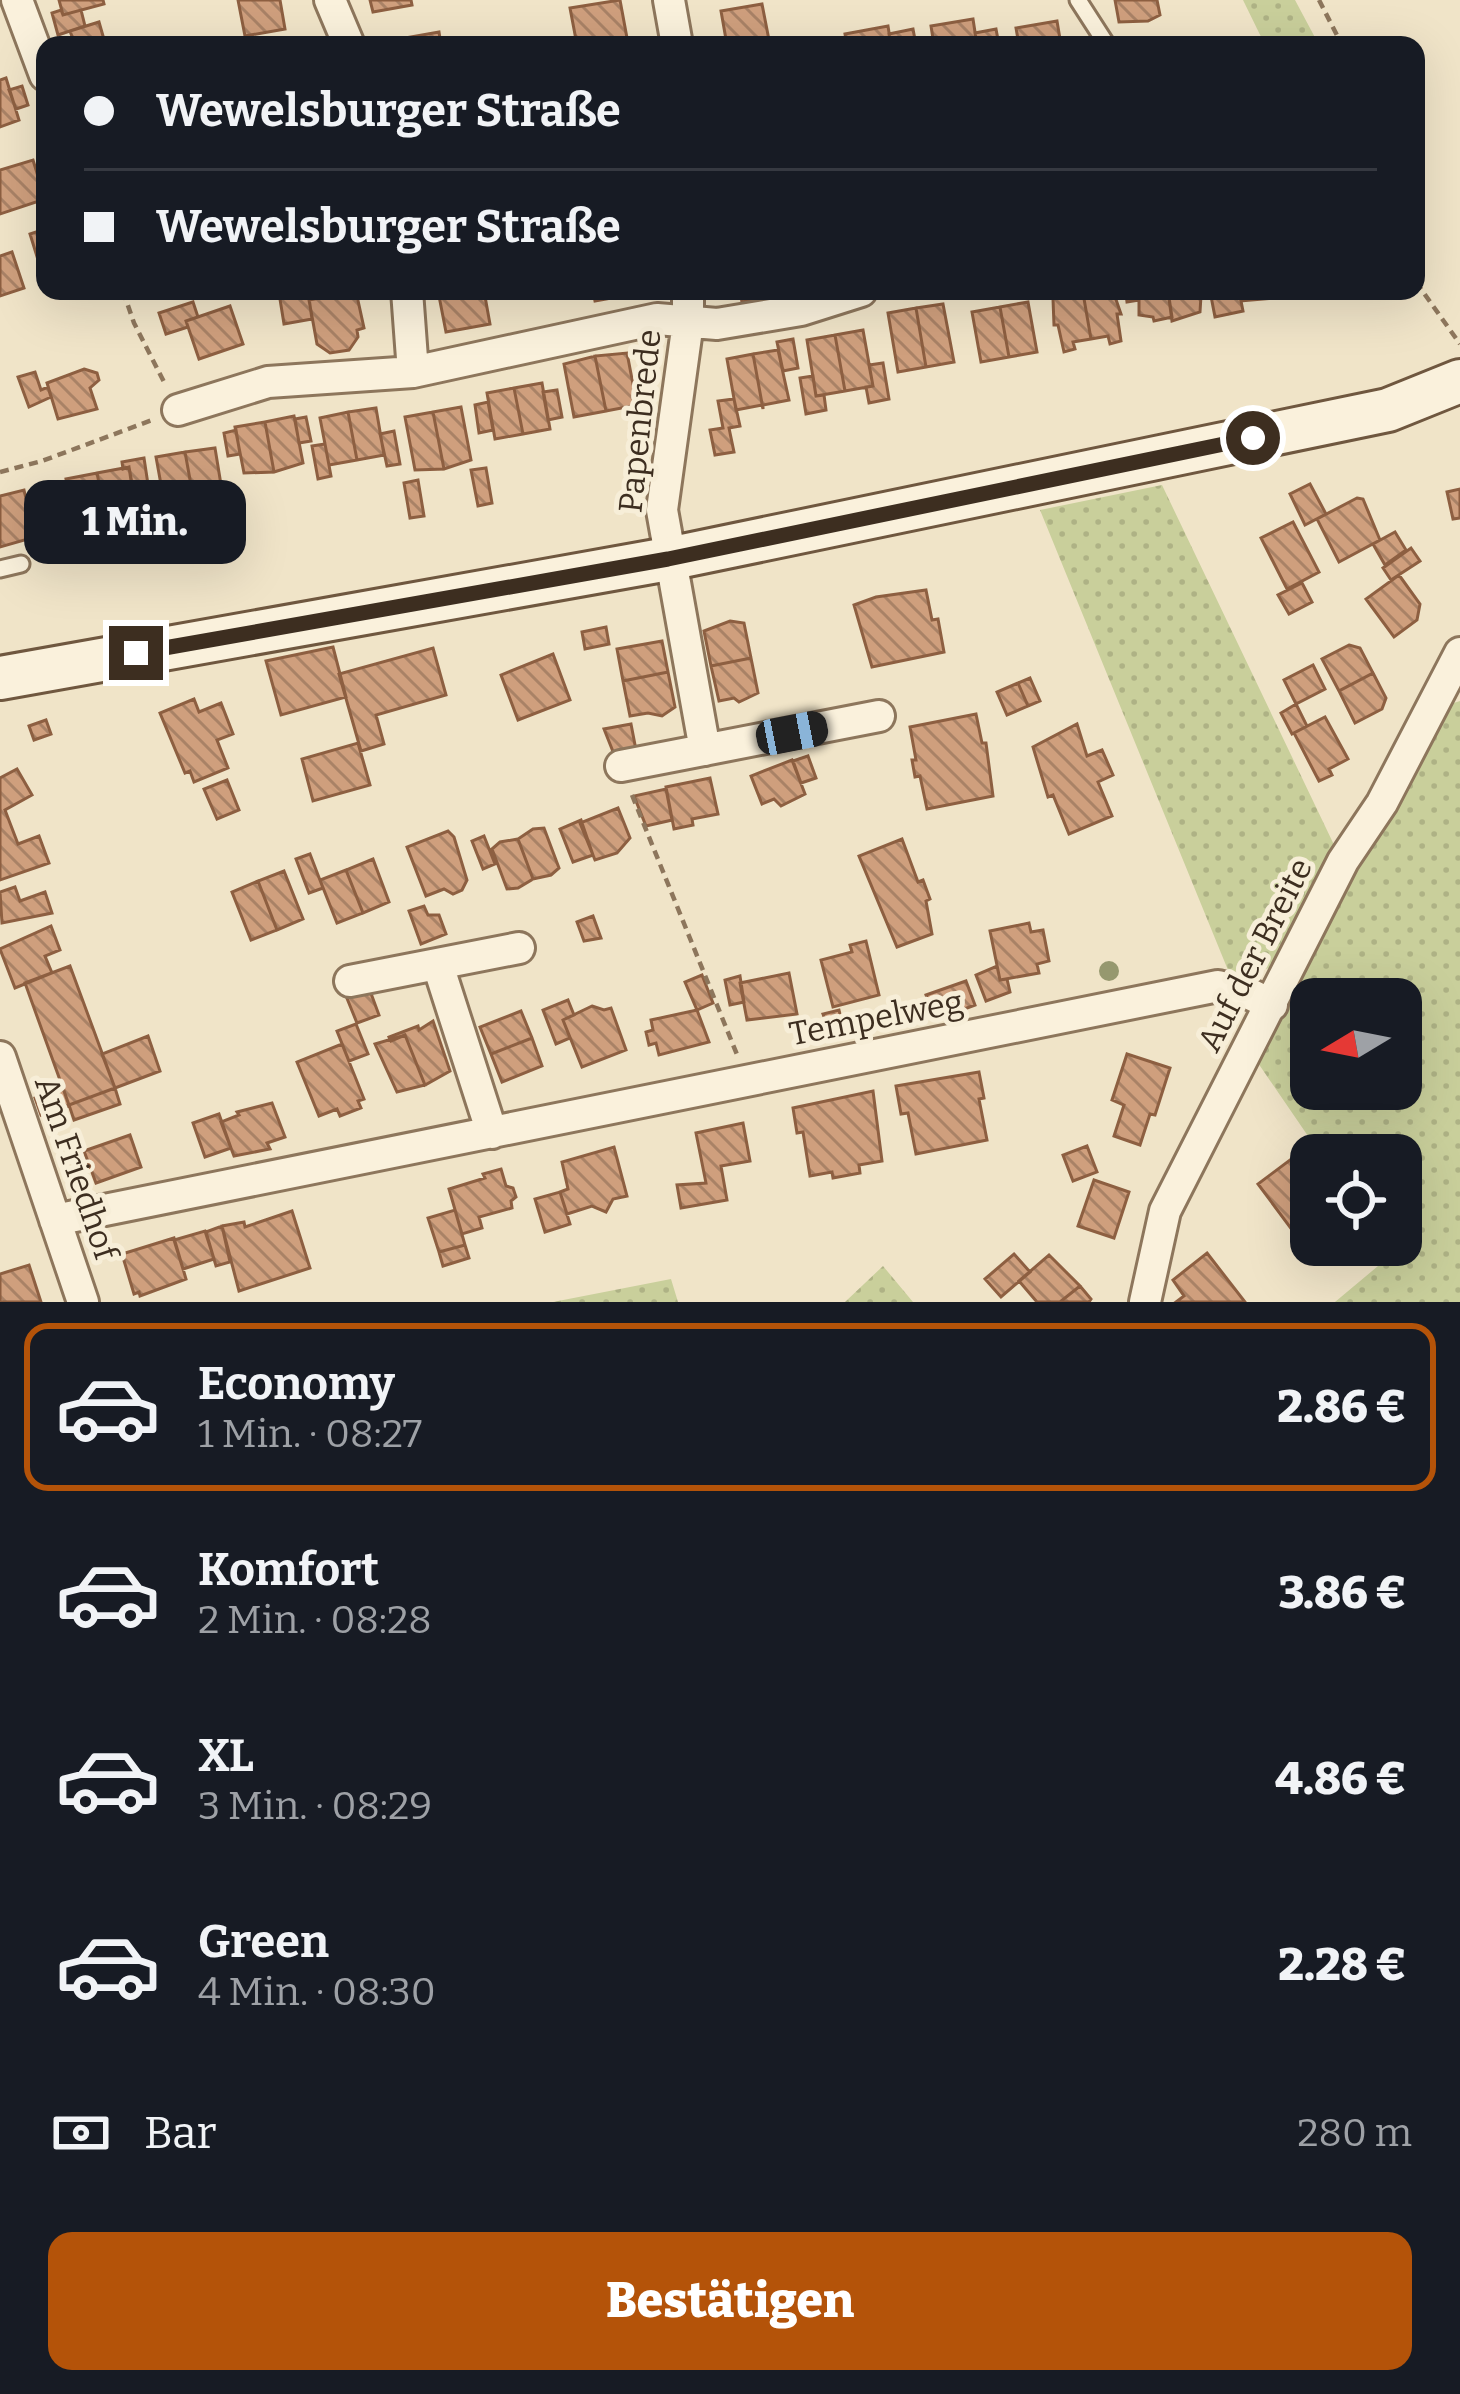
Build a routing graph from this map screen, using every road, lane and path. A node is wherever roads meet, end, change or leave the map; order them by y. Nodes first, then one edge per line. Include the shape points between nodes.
1 (17, 0) edge
2 (330, 0) edge
3 (669, 0) edge
4 (1078, 0) edge
5 (1318, 0) edge
6 (345, 36) edge
7 (675, 36) edge
8 (1101, 36) edge
9 (1337, 36) edge
10 (36, 51) edge
11 (1425, 295) edge
12 (126, 300) edge
13 (408, 300) edge
14 (833, 300) edge
15 (688, 306) edge
16 (1460, 344) edge
17 (413, 372) junction
18 (1460, 381) edge
19 (178, 410) junction
20 (0, 472) edge
21 (668, 559) junction
22 (21, 564) dead end
23 (0, 568) edge
24 (1460, 653) edge
25 (0, 678) edge
26 (879, 716) dead end
27 (705, 750) junction
28 (621, 766) joint
29 (519, 948) dead end
30 (438, 965) junction
31 (350, 982) dead end
32 (1272, 1005) junction
33 (0, 1057) edge
34 (745, 1080) junction
35 (492, 1132) junction
36 (56, 1220) junction
37 (83, 1302) edge
38 (1145, 1302) edge

1 - 10 street
2 - 6 street
3 - 7 street
4 - 8 lane
5 - 9 path
11 - 16 path
12 - 19 path
13 - 17 street
14 - 15 street via 717,324
15 - 17 street
15 - 21 street, Papenbrede via 662,510
17 - 19 street via 268,382
18 - 21 main road via 1388,410
19 - 20 path
21 - 25 main road
21 - 27 street, Papenbrede
22 - 23 lane
24 - 32 street, Auf der Breite
26 - 27 street
27 - 28 street
28 - 34 path
29 - 30 street
30 - 31 street
30 - 35 street
32 - 34 street, Tempelweg via 1218,986
32 - 38 street, Auf der Breite via 1165,1211
33 - 36 street, Am Friedhof
34 - 35 street, Tempelweg
35 - 36 street, Tempelweg
36 - 37 street, Am Friedhof

